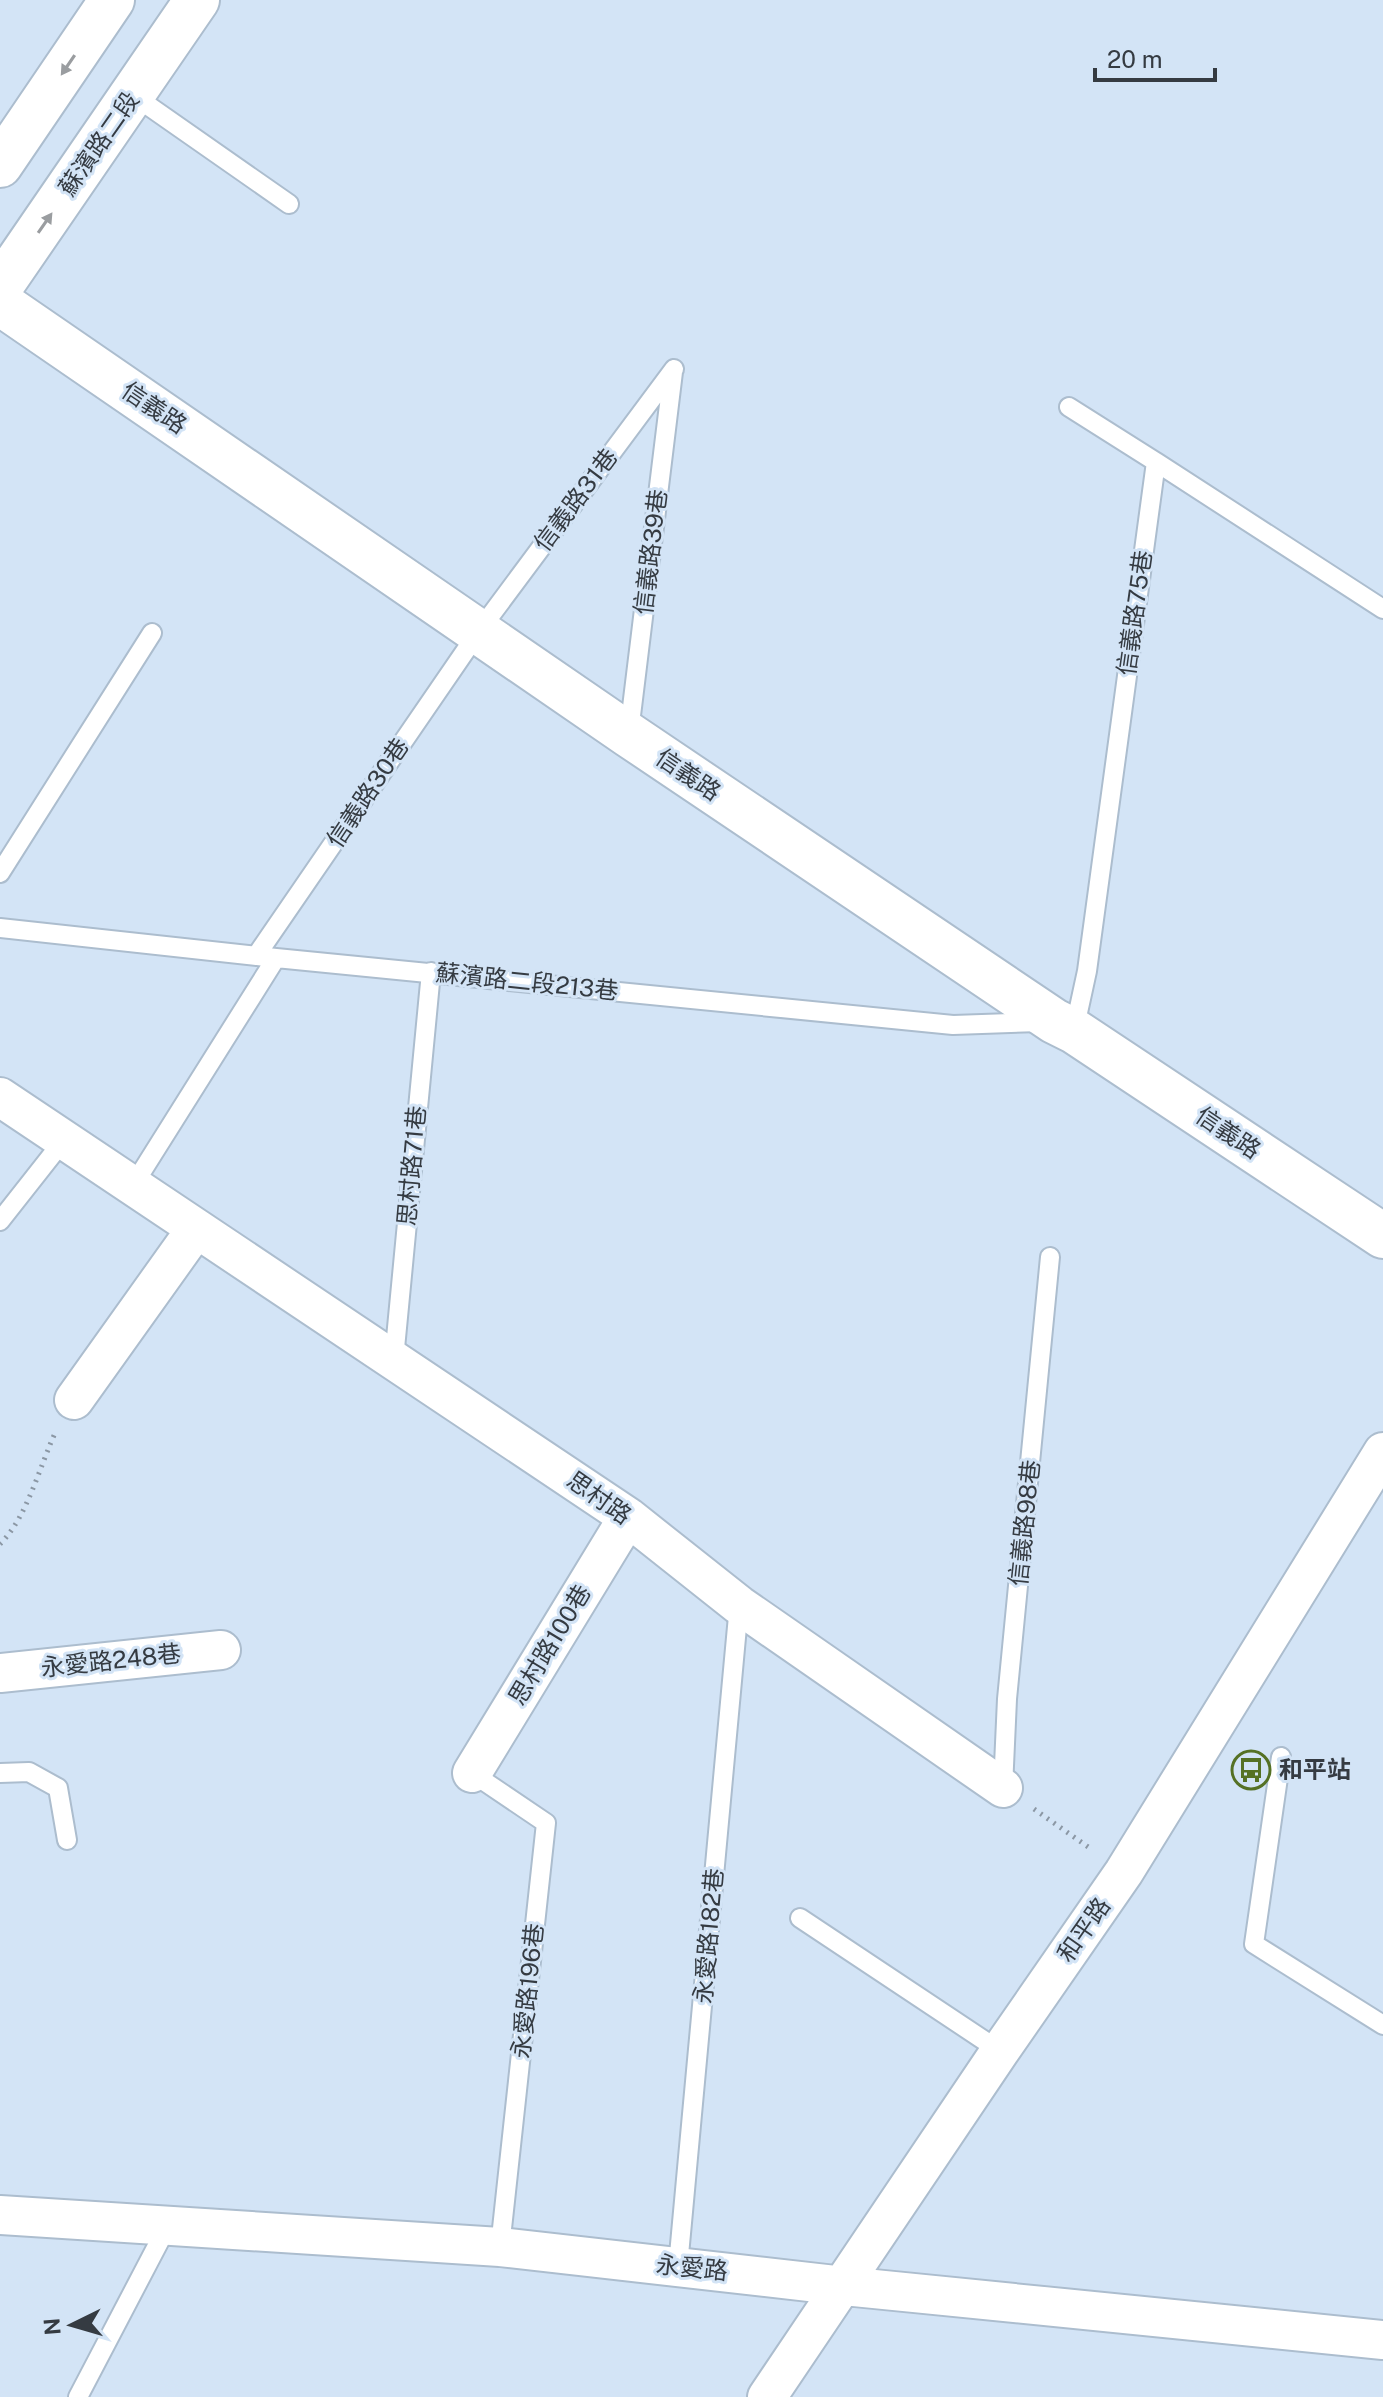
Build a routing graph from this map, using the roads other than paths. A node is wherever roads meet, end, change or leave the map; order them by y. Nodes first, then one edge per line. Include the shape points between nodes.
1 (112, 0) edge
2 (197, 0) edge
3 (133, 95) junction
4 (0, 165) edge
5 (289, 204) dead end
6 (0, 287) edge
7 (0, 303) edge
8 (674, 369) joint
9 (1069, 407) dead end
10 (1156, 462) junction
11 (1383, 609) edge
12 (479, 631) junction
13 (152, 633) dead end
14 (629, 735) junction
15 (0, 873) edge
16 (0, 928) edge
17 (256, 956) junction
18 (276, 958) junction
19 (431, 972) junction
20 (1064, 1026) junction
21 (0, 1097) edge
22 (63, 1141) junction
23 (134, 1184) junction
24 (0, 1221) edge
25 (196, 1229) junction
26 (1383, 1236) edge
27 (1050, 1257) dead end
28 (394, 1359) junction
29 (74, 1400) road end
30 (1383, 1452) edge
31 (628, 1517) junction
32 (739, 1605) junction
33 (221, 1650) dead end
34 (0, 1673) edge
35 (1281, 1757) dead end
36 (0, 1773) edge
37 (472, 1773) joint
38 (1003, 1788) joint
39 (67, 1840) dead end
40 (800, 1918) dead end
41 (1383, 2025) edge
42 (1000, 2051) junction
43 (0, 2215) edge
44 (168, 2225) junction
45 (500, 2247) junction
46 (678, 2266) junction
47 (844, 2286) junction
48 (1383, 2340) edge
49 (78, 2397) edge
50 (767, 2397) edge

1 -> 4 street
2 - 3 street, 蘇濱路二段
3 - 5 lane
6 -> 3 street, 蘇濱路二段
7 - 12 street, 信義路
8 - 12 lane, 信義路31巷
8 - 14 lane, 信義路39巷
9 - 10 lane
10 - 11 lane
10 - 20 lane, 信義路75巷 via 1087,971
12 - 14 street, 信義路
12 - 17 lane, 信義路30巷
13 - 15 lane
14 - 20 street, 信義路
16 - 17 lane, 蘇濱路二段213巷
17 - 18 lane, 蘇濱路二段213巷
18 - 19 lane, 蘇濱路二段213巷
18 - 23 lane
19 - 20 lane, 蘇濱路二段213巷 via 953,1025
19 - 28 lane, 思村路71巷
20 - 26 street, 信義路
21 - 22 street, 思村路
22 - 23 street, 思村路
22 - 24 lane
23 - 25 street, 思村路
25 - 28 street, 思村路
25 - 29 street
27 - 38 lane, 信義路98巷
28 - 31 street, 思村路
30 - 42 street, 和平路 via 1124,1872
31 - 32 street, 思村路
31 - 37 street, 思村路100巷
32 - 38 street, 思村路
32 - 46 lane, 永愛路182巷
33 - 34 street, 永愛路248巷
35 - 41 lane via 1254,1944
36 - 39 lane via 29,1772 58,1788
37 - 45 lane, 永愛路196巷 via 546,1823
40 - 42 lane
42 - 47 street, 和平路
43 - 44 street, 永愛路
44 - 45 street, 永愛路
44 - 49 lane
45 - 46 street, 永愛路
46 - 47 street, 永愛路
47 - 48 street, 永愛路
47 - 50 street, 和平路

